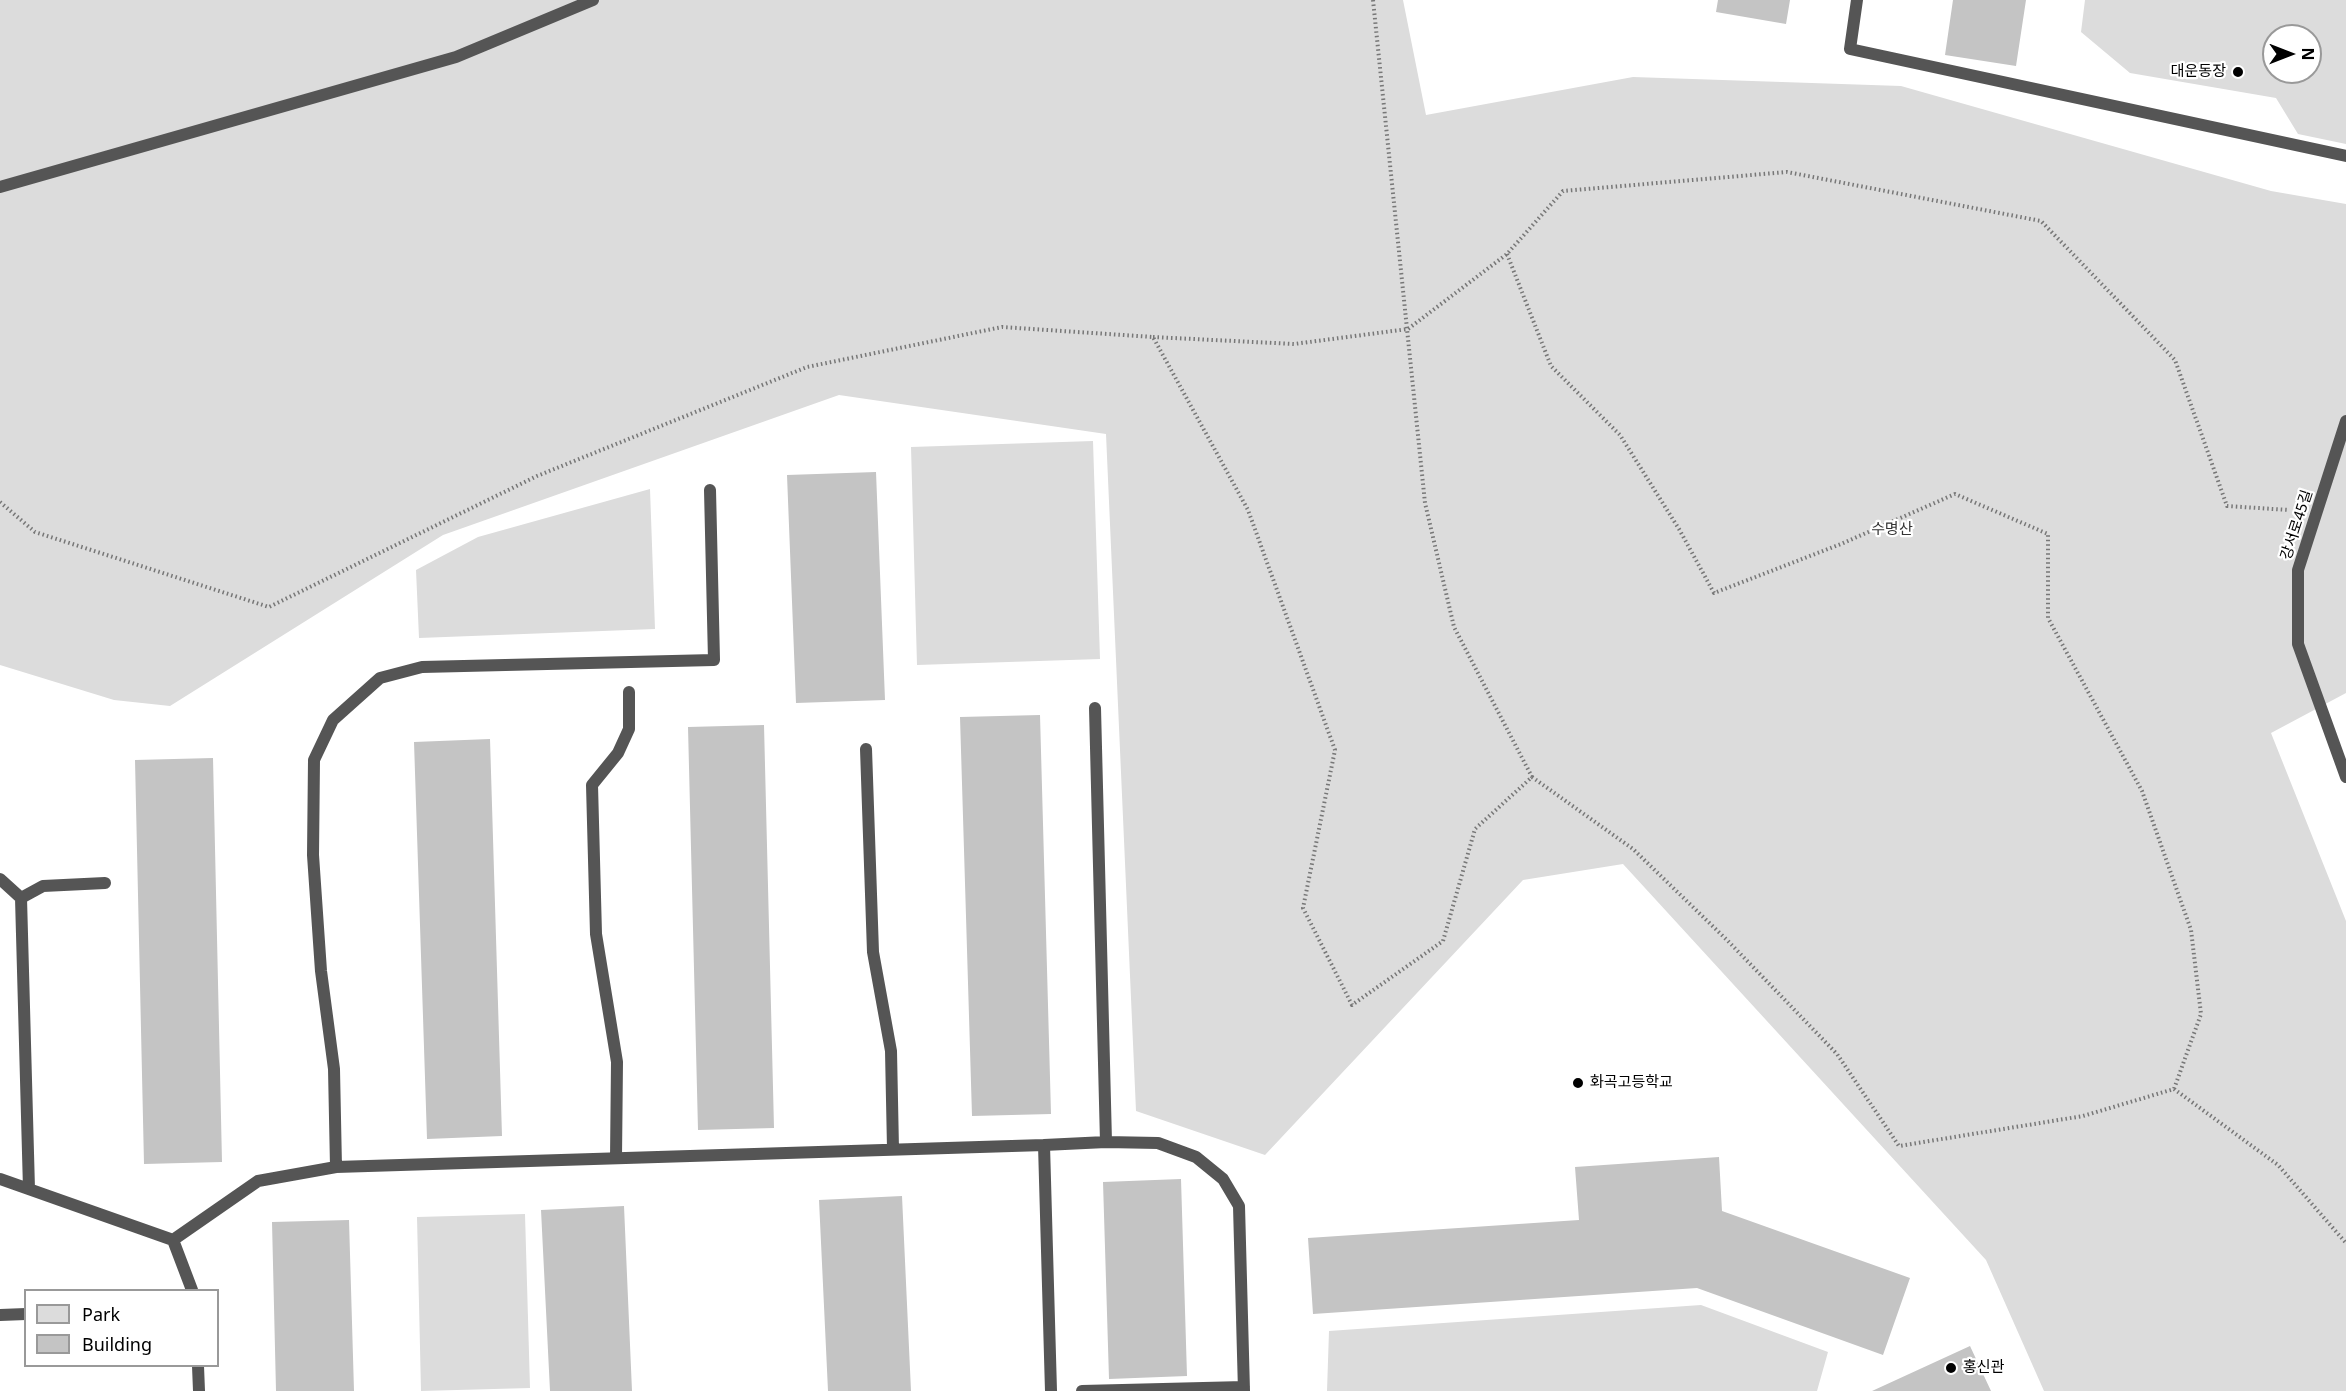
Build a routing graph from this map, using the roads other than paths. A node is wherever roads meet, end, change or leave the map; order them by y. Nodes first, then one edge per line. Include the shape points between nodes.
1 (593, 0) edge
2 (1857, 0) edge
3 (2346, 156) edge
4 (0, 187) edge
5 (2346, 421) edge
6 (710, 490) dead end
7 (629, 692) dead end
8 (1095, 708) dead end
9 (866, 749) dead end
10 (2346, 777) edge
11 (0, 879) edge
12 (105, 884) dead end
13 (21, 898) junction
14 (1106, 1142) junction
15 (1044, 1145) junction
16 (893, 1149) junction
17 (616, 1158) junction
18 (336, 1167) junction
19 (0, 1179) edge
20 (29, 1190) junction
21 (173, 1240) junction
22 (192, 1289) edge
23 (24, 1314) edge
24 (0, 1315) edge
25 (198, 1367) edge
26 (1244, 1389) edge
27 (199, 1391) edge
28 (1052, 1391) edge
29 (1082, 1391) edge

1 - 4 lane via 456,57
2 - 3 lane via 1850,49
5 - 10 lane, 강서로45길 via 2298,570 2298,644
6 - 18 lane via 714,660 422,667 380,678 333,720 314,760 313,855 321,971 334,1069
7 - 17 lane via 629,729 618,753 592,785 596,934 617,1062
8 - 14 lane
9 - 16 lane via 873,952 891,1051
11 - 13 lane
12 - 13 lane via 44,886
13 - 20 lane
14 - 15 lane
14 - 26 lane via 1158,1143 1196,1157 1223,1179 1239,1206
15 - 16 lane
15 - 28 lane
16 - 17 lane
17 - 18 lane
18 - 21 lane via 258,1181
19 - 20 lane
20 - 21 lane
21 - 22 lane
23 - 24 lane
25 - 27 lane
26 - 29 lane

